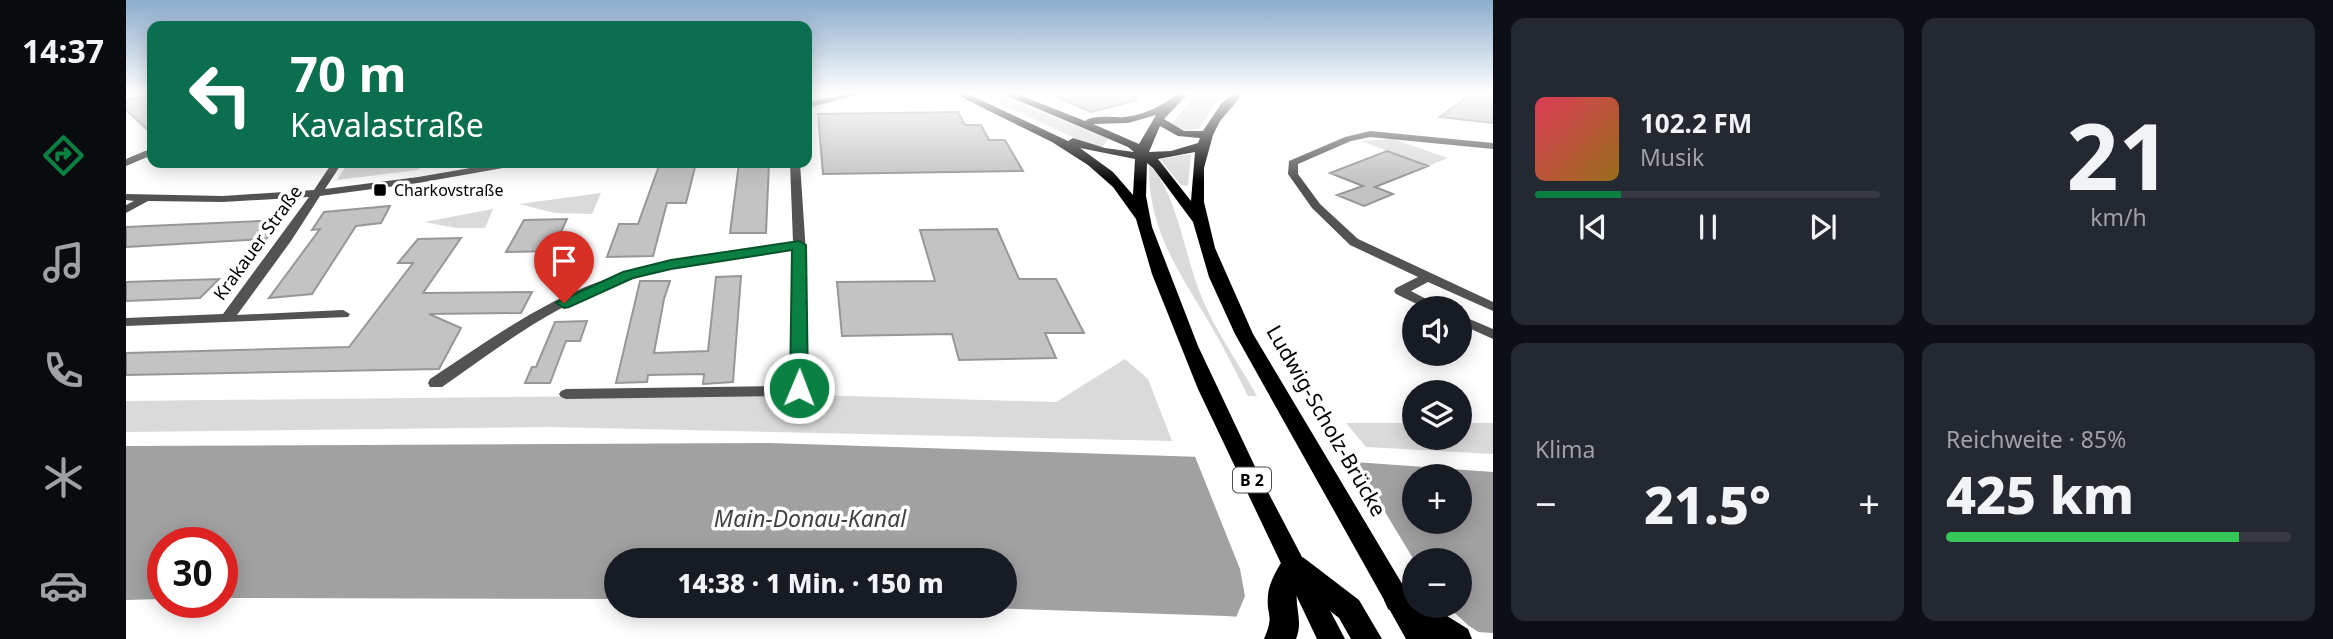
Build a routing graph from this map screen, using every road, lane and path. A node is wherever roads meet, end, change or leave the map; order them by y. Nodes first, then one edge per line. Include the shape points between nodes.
1 (1020, 124) edge
2 (1085, 124) edge
3 (1155, 124) edge
4 (1164, 124) edge
5 (1214, 124) edge
6 (1039, 133) junction
7 (1205, 140) junction
8 (1493, 146) edge
9 (147, 153) edge
10 (1142, 155) junction
11 (126, 163) edge
12 (334, 168) edge
13 (480, 168) edge
14 (795, 168) edge
15 (319, 192) junction
16 (126, 198) edge
17 (144, 199) junction
18 (126, 210) edge
19 (1144, 220) junction
20 (1200, 221) junction
21 (799, 245) junction
22 (1427, 277) junction
23 (1411, 296) edge
24 (1493, 307) edge
25 (343, 314) dead end
26 (228, 318) junction
27 (126, 322) edge
28 (1472, 325) edge
29 (1493, 335) edge
30 (436, 383) dead end
31 (799, 388) joint
32 (566, 394) dead end
33 (1294, 566) junction
34 (1398, 600) junction
35 (1279, 639) edge
36 (1331, 639) edge
37 (1367, 639) edge
38 (1421, 639) edge
39 (1457, 639) edge

1 - 6 main road, B 2
2 - 10 main road via 1126,141
3 - 10 main road
4 - 7 main road
5 - 7 main road
6 - 10 main road via 1102,151
6 - 19 main road, B 2 via 1096,164
7 - 10 main road via 1170,155
7 - 20 main road via 1197,184
8 - 22 street via 1370,134 1293,163 1293,174 1316,206 1354,242
9 - 11 street
10 - 19 main road via 1139,190
10 - 20 main road via 1158,166
12 - 15 street
13 - 15 street
14 - 21 street
15 - 17 street
15 - 26 street, Krakauer Straße
16 - 17 street
17 - 18 street
19 - 33 main road, B 2 via 1161,275 1211,394
20 - 34 main road, Ludwig-Scholz-Brücke via 1228,297
21 - 30 street via 628,275 529,321
21 - 31 street
22 - 23 street via 1401,291
22 - 24 street
25 - 26 street, Krakauer Straße
26 - 27 street, Krakauer Straße
28 - 29 street
31 - 32 lane
33 - 35 highway via 1282,593 1287,623
33 - 36 main road, B 2
33 - 37 highway via 1349,609
34 - 38 main road, Ludwig-Scholz-Brücke
34 - 39 highway

